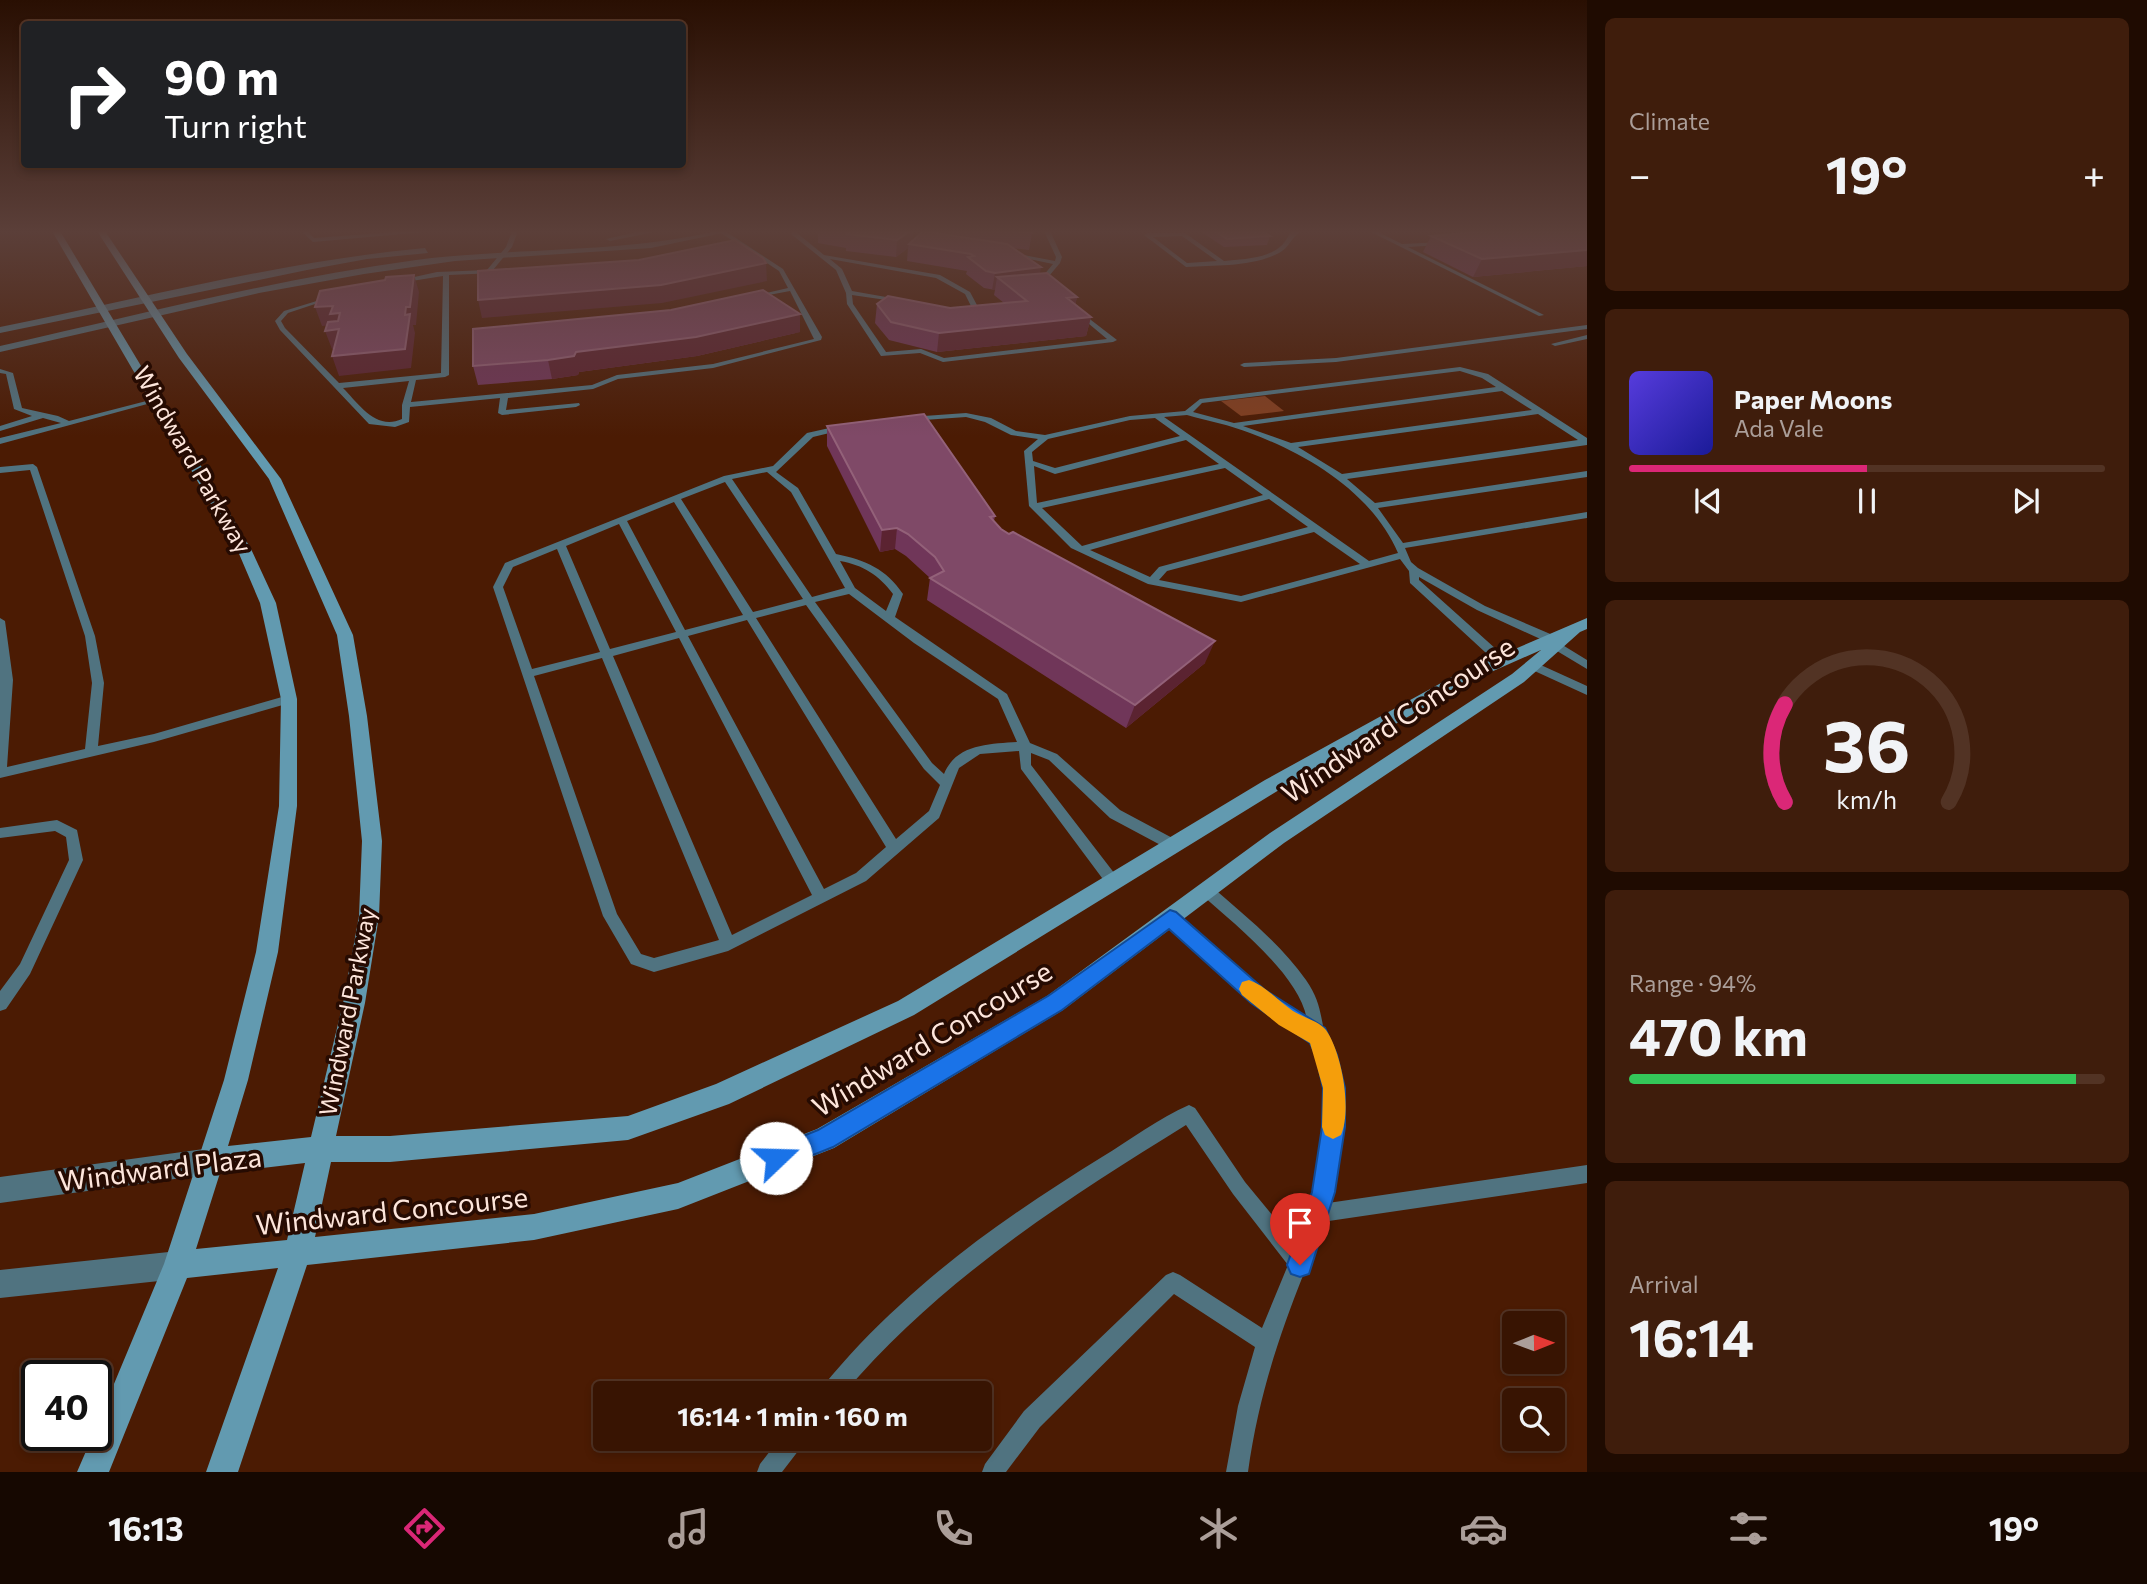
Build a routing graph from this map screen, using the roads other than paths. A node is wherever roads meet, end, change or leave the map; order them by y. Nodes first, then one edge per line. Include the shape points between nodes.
1 (98, 300) edge
2 (147, 300) edge
3 (183, 300) edge
4 (195, 300) edge
5 (323, 300) edge
6 (446, 300) edge
7 (798, 300) edge
8 (850, 300) edge
9 (895, 300) edge
10 (971, 300) edge
11 (1510, 300) edge
12 (911, 302) edge
13 (1070, 306) edge
14 (152, 307) junction
15 (954, 310) edge
16 (1541, 315) dead end
17 (109, 317) junction
18 (1587, 327) edge
19 (0, 331) edge
20 (1587, 337) edge
21 (1555, 344) dead end
22 (0, 349) edge
23 (1244, 365) dead end
24 (0, 370) edge
25 (413, 378) junction
26 (337, 386) junction
27 (1504, 388) junction
28 (504, 397) junction
29 (158, 400) junction
30 (406, 405) junction
31 (576, 405) dead end
32 (1539, 411) junction
33 (1187, 413) junction
34 (42, 415) junction
35 (1157, 416) junction
36 (900, 420) edge
37 (67, 423) junction
38 (862, 425) edge
39 (1228, 425) junction
40 (0, 429) edge
41 (1045, 437) junction
42 (1188, 438) junction
43 (0, 440) edge
44 (1586, 442) edge
45 (1290, 446) junction
46 (1029, 462) junction
47 (1226, 465) junction
48 (772, 468) junction
49 (0, 470) edge
50 (1587, 474) edge
51 (1340, 477) junction
52 (727, 478) junction
53 (1271, 496) junction
54 (676, 498) junction
55 (1372, 506) junction
56 (1035, 507) junction
57 (1587, 515) edge
58 (622, 520) junction
59 (1317, 528) junction
60 (560, 544) junction
61 (1081, 549) junction
62 (1402, 550) junction
63 (834, 557) junction
64 (1368, 565) junction
65 (1414, 570) junction
66 (1152, 582) junction
67 (851, 590) junction
68 (809, 601) junction
69 (750, 616) junction
70 (889, 618) junction
71 (0, 621) edge
72 (1580, 626) edge
73 (680, 635) junction
74 (1554, 642) junction
75 (605, 654) junction
76 (1502, 661) junction
77 (1532, 665) junction
78 (1587, 666) edge
79 (528, 674) junction
80 (1587, 691) edge
81 (289, 699) junction
82 (1025, 746) junction
83 (91, 752) junction
84 (0, 772) edge
85 (946, 783) junction
86 (0, 833) edge
87 (1173, 845) junction
88 (894, 848) junction
89 (1113, 882) junction
90 (1206, 890) junction
91 (821, 898) junction
92 (1170, 918) junction
93 (728, 944) junction
94 (0, 1004) edge
95 (1317, 1035) junction
96 (321, 1149) junction
97 (211, 1161) junction
98 (1587, 1174) edge
99 (0, 1190) edge
100 (1317, 1214) junction
101 (298, 1251) junction
102 (178, 1265) junction
103 (1300, 1265) junction
104 (0, 1284) edge
105 (1267, 1343) junction
106 (842, 1381) edge
107 (784, 1451) edge
108 (93, 1472) edge
109 (222, 1472) edge
110 (768, 1472) edge
111 (993, 1472) edge
112 (1237, 1472) edge

1 - 17 main road, Windward Parkway
2 - 14 main road, Windward Parkway
3 - 14 street
4 - 14 street
5 - 26 lane via 286,312 278,321
6 - 25 lane via 445,375
7 - 28 lane via 817,340 713,366
8 - 13 lane via 884,354 921,351 943,360 1113,340
9 - 12 lane
10 - 15 lane via 975,307
11 - 16 lane
14 - 17 street
14 - 17 street
14 - 96 main road, Windward Parkway via 275,479 345,635 372,841 369,916
17 - 19 street
17 - 22 street
17 - 29 main road, Windward Parkway
18 - 23 lane via 1336,360
20 - 21 lane
24 - 34 lane via 9,373 18,409
25 - 26 lane
25 - 30 lane
26 - 30 lane via 372,422 382,426 406,420
27 - 32 lane
27 - 33 lane via 1473,371 1447,370 1200,401
27 - 39 lane
28 - 30 lane
28 - 31 lane via 502,413
29 - 37 lane
29 - 81 main road, Windward Parkway via 244,549 268,603
32 - 44 lane
32 - 45 lane
33 - 35 lane
33 - 39 lane
34 - 37 lane
34 - 40 lane
35 - 41 lane
35 - 42 lane
36 - 41 lane via 967,415 1014,433
37 - 43 lane
38 - 48 lane via 810,435
39 - 45 lane
41 - 46 lane via 1028,451
42 - 46 lane via 1055,471
42 - 47 lane
44 - 51 lane
45 - 51 lane
46 - 56 lane via 1031,504
47 - 53 lane
47 - 56 lane
48 - 52 lane
48 - 63 lane via 771,472 794,490
49 - 83 lane via 33,467 90,636 98,683
50 - 55 lane
51 - 55 lane
52 - 54 lane
52 - 68 lane
53 - 59 lane
53 - 61 lane
54 - 58 lane
54 - 69 lane
55 - 62 lane
56 - 61 lane
57 - 62 lane
58 - 60 lane
58 - 73 lane
59 - 64 lane
59 - 66 lane via 1163,569
60 - 75 lane
60 - 79 lane via 509,565 498,587
61 - 66 lane
62 - 64 lane
62 - 65 lane
63 - 67 lane
63 - 70 lane via 862,561 879,571 898,594
64 - 66 lane via 1241,599
65 - 74 lane
65 - 76 lane via 1414,581
67 - 68 lane
67 - 70 lane
68 - 69 lane
68 - 85 lane via 928,766
69 - 73 lane
69 - 88 lane
70 - 82 lane via 1003,697
71 - 84 lane via 7,680
72 - 74 main road, Windward Concourse
73 - 75 lane
73 - 91 lane
74 - 76 main road, Windward Concourse
74 - 77 main road, Windward Concourse
74 - 78 lane
75 - 79 lane
75 - 93 lane
76 - 87 main road, Windward Concourse via 1272,785
77 - 80 lane
77 - 90 main road, Windward Concourse
79 - 93 lane via 610,916 636,959 653,965
81 - 83 lane
81 - 97 main road, Windward Parkway via 288,806 267,952
82 - 85 lane via 977,750 954,765
82 - 87 lane via 1053,757 1115,814
82 - 89 lane via 1025,766
83 - 84 lane
85 - 88 lane via 934,814
86 - 94 lane via 57,825 72,834 76,860 24,969
87 - 89 main road, Windward Concourse
88 - 91 lane via 861,877
89 - 96 main road, Windward Concourse via 906,1008 720,1095 628,1128 390,1149
90 - 92 main road, Windward Concourse
90 - 95 lane via 1294,977 1312,1005
91 - 93 lane
92 - 95 lane via 1258,997
92 - 101 main road, Windward Concourse via 1055,1003 825,1139 678,1196 534,1227
95 - 100 lane via 1334,1088 1333,1127
96 - 97 main road, Windward Plaza
96 - 101 main road, Windward Parkway
97 - 99 street, Windward Plaza
97 - 102 main road, Windward Parkway
98 - 100 lane
100 - 103 lane
101 - 102 main road, Windward Concourse
101 - 109 main road, Windward Parkway
102 - 104 street
102 - 108 main road, Windward Parkway
103 - 105 lane
103 - 106 lane via 1239,1188 1189,1114 1080,1180 909,1307
105 - 111 lane via 1173,1282 1032,1419
105 - 112 lane via 1243,1425
107 - 110 lane

